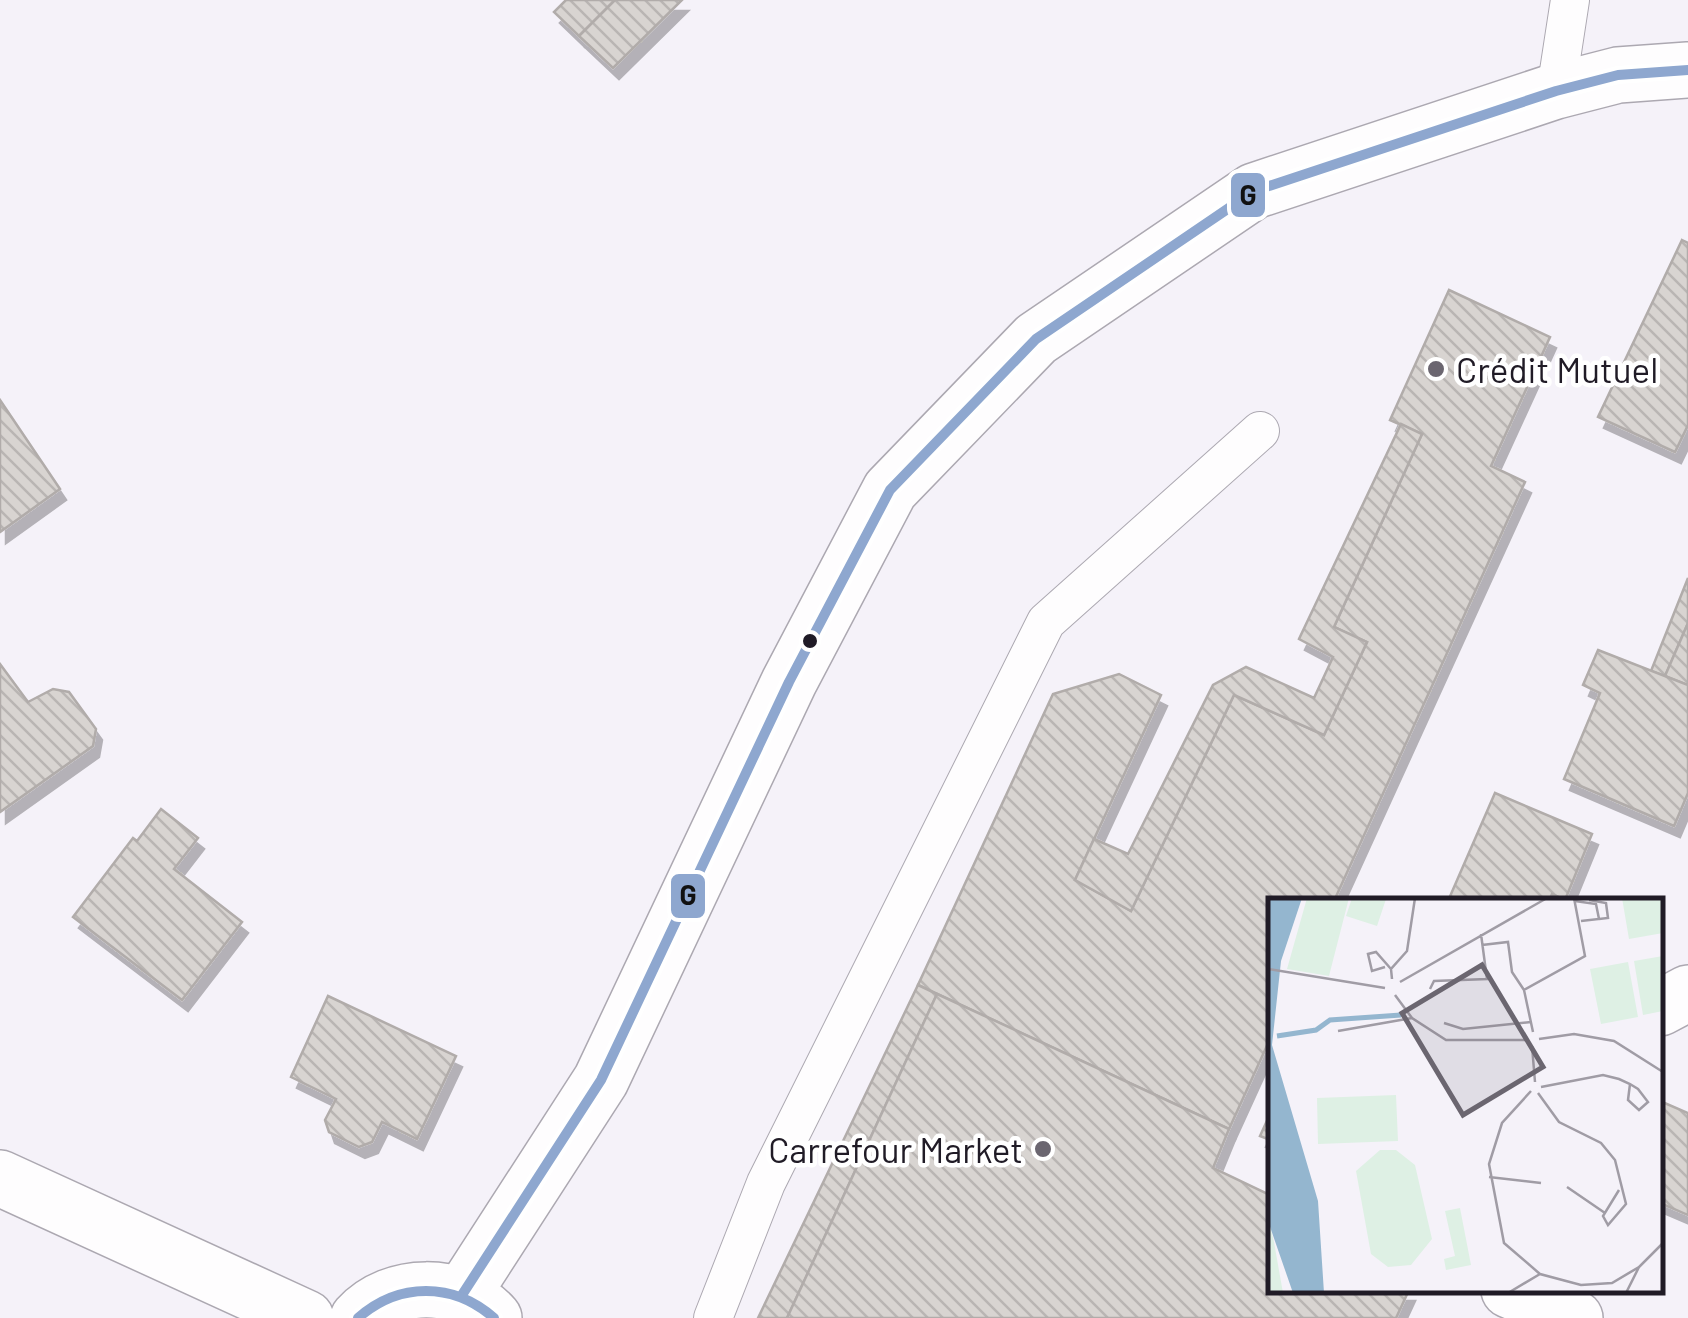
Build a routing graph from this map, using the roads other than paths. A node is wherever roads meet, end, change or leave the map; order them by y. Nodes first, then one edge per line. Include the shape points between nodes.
1 (1570, 0) edge
2 (1688, 70) edge
3 (1556, 90) junction
4 (1260, 431) dead end
5 (1688, 993) edge
6 (1663, 1006) edge
7 (0, 1178) edge
8 (1516, 1293) edge
9 (478, 1306) edge
10 (306, 1318) edge
11 (358, 1318) edge
12 (713, 1318) edge
13 (1574, 1318) edge

1 - 3 lane
2 - 3 street via 1618,75
3 - 9 street via 1254,190 1036,339 890,490 789,682 601,1080
4 - 12 lane via 1046,622 766,1183
5 - 6 street
7 - 10 street
8 - 13 street
9 - 11 street via 429,1289 395,1294

